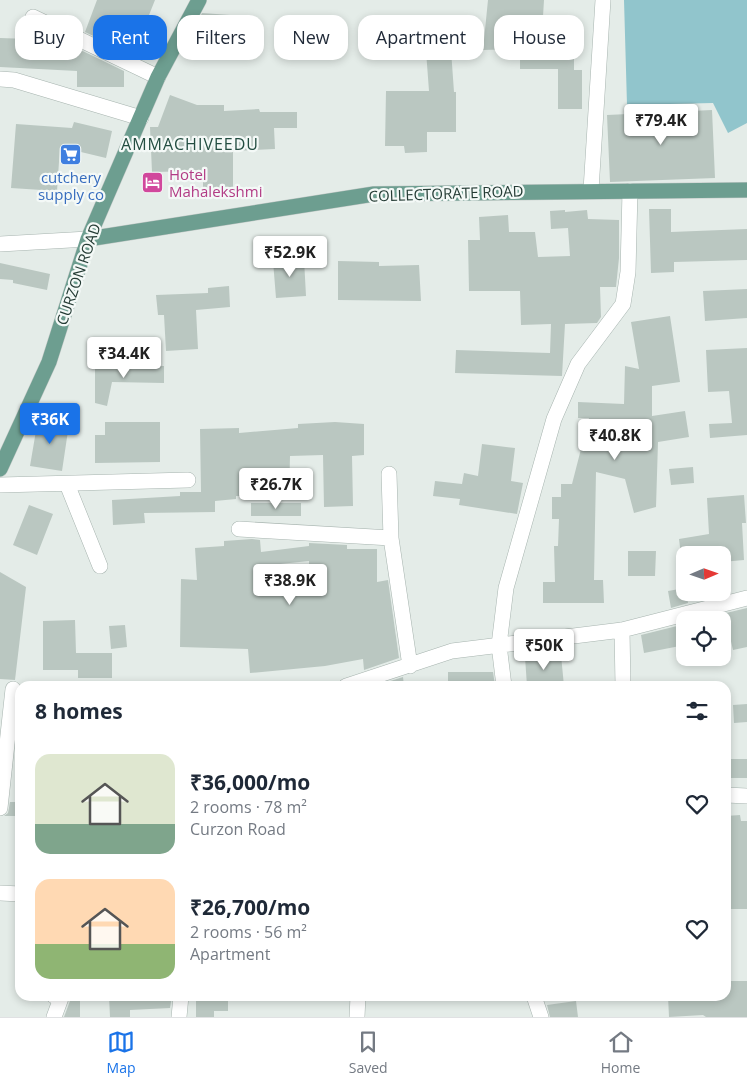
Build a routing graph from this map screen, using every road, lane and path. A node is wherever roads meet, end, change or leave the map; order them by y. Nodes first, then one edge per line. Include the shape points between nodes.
1 (199, 0) edge
2 (602, 0) edge
3 (83, 41) edge
4 (158, 77) junction
5 (0, 79) edge
6 (141, 118) junction
7 (591, 190) junction
8 (747, 190) edge
9 (630, 191) junction
10 (88, 239) junction
11 (0, 244) edge
12 (0, 469) edge
13 (389, 474) dead end
14 (188, 480) dead end
15 (67, 484) junction
16 (0, 486) edge
17 (239, 529) dead end
18 (391, 538) junction
19 (100, 566) dead end
20 (747, 598) edge
21 (622, 630) junction
22 (498, 645) junction
23 (410, 666) junction
24 (362, 681) edge
25 (503, 681) edge
26 (623, 681) edge
27 (11, 689) edge
28 (731, 795) edge
29 (747, 796) edge
30 (0, 808) edge
31 (0, 893) edge
32 (15, 894) edge
33 (59, 1001) edge
34 (181, 1001) edge
35 (358, 1001) edge
36 (536, 1001) edge
37 (54, 1017) edge
38 (179, 1017) edge
39 (357, 1017) edge
40 (541, 1017) edge

1 - 4 main road, CURZON ROAD
2 - 7 street
3 - 4 street
4 - 6 main road, CURZON ROAD
5 - 6 street via 14,80
6 - 10 main road, CURZON ROAD
7 - 9 main road, COLLECTORATE ROAD
7 - 10 main road, COLLECTORATE ROAD via 374,194
8 - 9 main road, COLLECTORATE ROAD
9 - 22 street via 628,272 623,304 578,364 554,419 506,588
10 - 11 street
10 - 12 main road, CURZON ROAD via 49,362
13 - 18 street
14 - 15 street
15 - 16 street
15 - 19 street
17 - 18 street
18 - 23 street
20 - 21 street
21 - 22 street
21 - 26 street
22 - 23 street via 452,651
22 - 25 street
23 - 24 street
27 - 30 street
28 - 29 street
31 - 32 street
33 - 37 street
34 - 38 street
35 - 39 street
36 - 40 street

